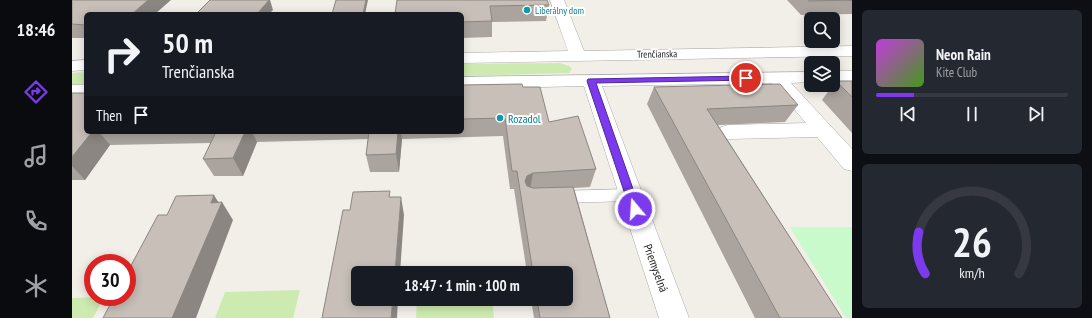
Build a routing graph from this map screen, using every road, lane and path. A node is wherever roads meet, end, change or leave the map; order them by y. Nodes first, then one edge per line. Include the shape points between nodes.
1 (557, 0) edge
2 (852, 51) edge
3 (578, 56) junction
4 (464, 58) edge
5 (84, 65) edge
6 (72, 66) edge
7 (840, 76) edge
8 (852, 76) edge
9 (776, 77) junction
10 (804, 77) edge
11 (591, 81) junction
12 (464, 83) edge
13 (84, 91) edge
14 (72, 92) edge
15 (824, 130) junction
16 (728, 132) dead end
17 (852, 163) edge
18 (630, 195) junction
19 (546, 197) edge
20 (674, 318) edge

1 - 3 street
2 - 3 street, Trenčianska
3 - 4 street, Trenčianska
5 - 6 street
7 - 8 street
9 - 10 street
9 - 11 street
9 - 15 street
11 - 12 street
11 - 18 street, Priemyselná
13 - 14 street
15 - 16 street
15 - 17 street
18 - 19 lane
18 - 20 street, Priemyselná

